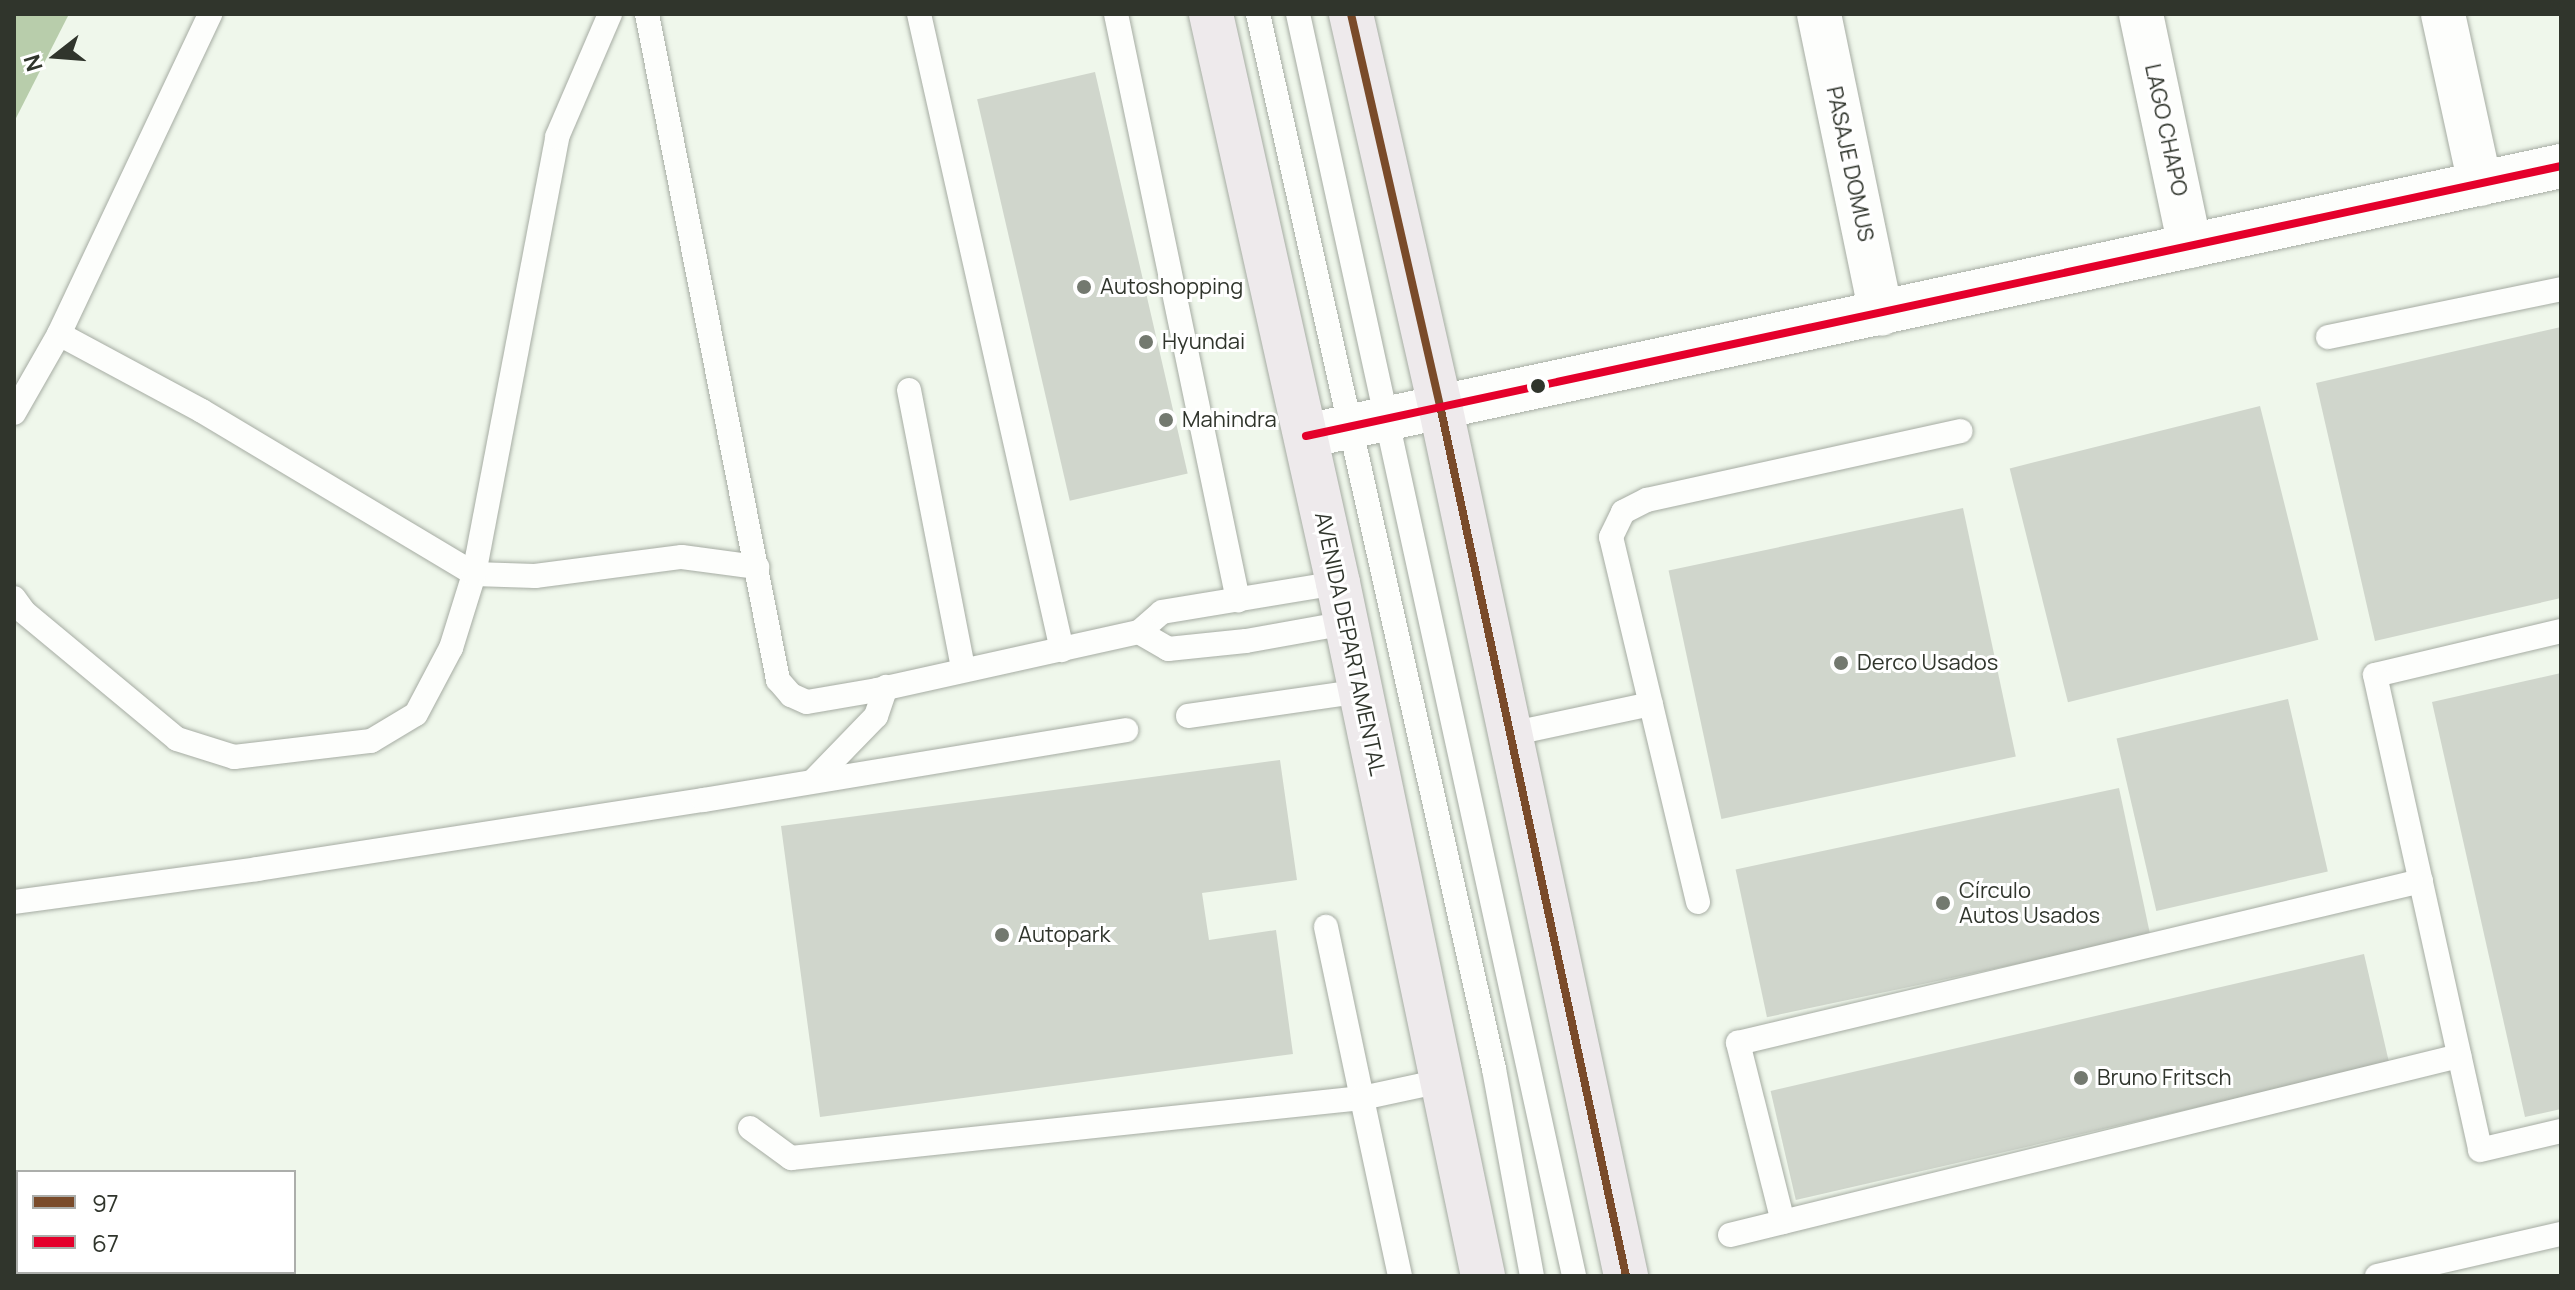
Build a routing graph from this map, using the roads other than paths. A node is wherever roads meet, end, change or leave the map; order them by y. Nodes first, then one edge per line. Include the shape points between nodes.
1 (210, 14) edge
2 (610, 14) edge
3 (647, 14) edge
4 (919, 14) edge
5 (1116, 14) edge
6 (1211, 14) edge
7 (1258, 14) edge
8 (1298, 14) edge
9 (1351, 14) edge
10 (1819, 14) edge
11 (2141, 14) edge
12 (2443, 14) edge
13 (2561, 166) edge
14 (2480, 184) junction
15 (2190, 246) junction
16 (2561, 289) edge
17 (1881, 314) junction
18 (59, 334) junction
19 (2328, 337) dead end
20 (909, 390) dead end
21 (1441, 410) junction
22 (14, 413) edge
23 (1368, 424) junction
24 (1961, 431) dead end
25 (1306, 436) junction
26 (757, 567) junction
27 (474, 574) junction
28 (14, 598) edge
29 (1238, 600) junction
30 (1342, 603) junction
31 (2561, 631) edge
32 (1139, 632) junction
33 (1062, 650) junction
34 (963, 669) junction
35 (886, 687) junction
36 (1361, 691) junction
37 (1651, 704) junction
38 (1188, 716) dead end
39 (1126, 730) dead end
40 (1510, 734) junction
41 (814, 780) junction
42 (2421, 881) junction
43 (14, 902) edge
44 (1698, 902) dead end
45 (1326, 927) dead end
46 (2459, 1056) junction
47 (1441, 1081) junction
48 (1362, 1098) junction
49 (750, 1128) dead end
50 (2561, 1131) edge
51 (1783, 1222) junction
52 (2561, 1234) edge
53 (1730, 1235) dead end
54 (1400, 1276) edge
55 (1483, 1276) edge
56 (1532, 1276) edge
57 (1574, 1276) edge
58 (1626, 1276) edge
59 (2377, 1276) edge

1 - 18 lane
2 - 27 lane via 557,137
3 - 26 lane
4 - 33 lane
5 - 29 lane
6 - 25 main road, AVENIDA DEPARTAMENTAL
7 - 23 lane
8 - 23 lane
9 - 21 main road
10 - 17 street, PASAJE DOMUS
11 - 15 street, LAGO CHAPO
12 - 14 street
13 - 14 street
14 - 15 street
15 - 17 street
16 - 19 lane
17 - 21 street
18 - 22 lane
18 - 27 lane via 202,411
20 - 34 lane
21 - 23 street
21 - 40 main road
23 - 25 street
23 - 56 lane
23 - 57 lane
24 - 37 lane via 1647,500 1623,512 1611,537
25 - 30 main road, AVENIDA DEPARTAMENTAL
26 - 27 lane via 682,557 535,576
26 - 35 lane via 778,680 791,695 807,702
27 - 28 lane via 451,648 416,714 371,741 234,757 177,739 24,612
29 - 30 lane
29 - 32 lane via 1162,612
30 - 32 lane via 1246,641 1168,649
30 - 36 main road, AVENIDA DEPARTAMENTAL
31 - 42 lane via 2375,675
32 - 33 lane
33 - 34 lane
34 - 35 lane
35 - 41 lane via 876,716
36 - 38 lane
36 - 47 main road, AVENIDA DEPARTAMENTAL
37 - 40 lane
37 - 44 lane
39 - 41 lane
40 - 58 main road
41 - 43 lane via 288,865
42 - 46 lane
42 - 51 lane via 1738,1043
45 - 48 lane
46 - 50 lane via 2480,1150
46 - 51 lane
47 - 48 lane
47 - 55 main road, AVENIDA DEPARTAMENTAL
48 - 49 lane via 791,1158
48 - 54 lane
51 - 53 lane
52 - 59 lane

